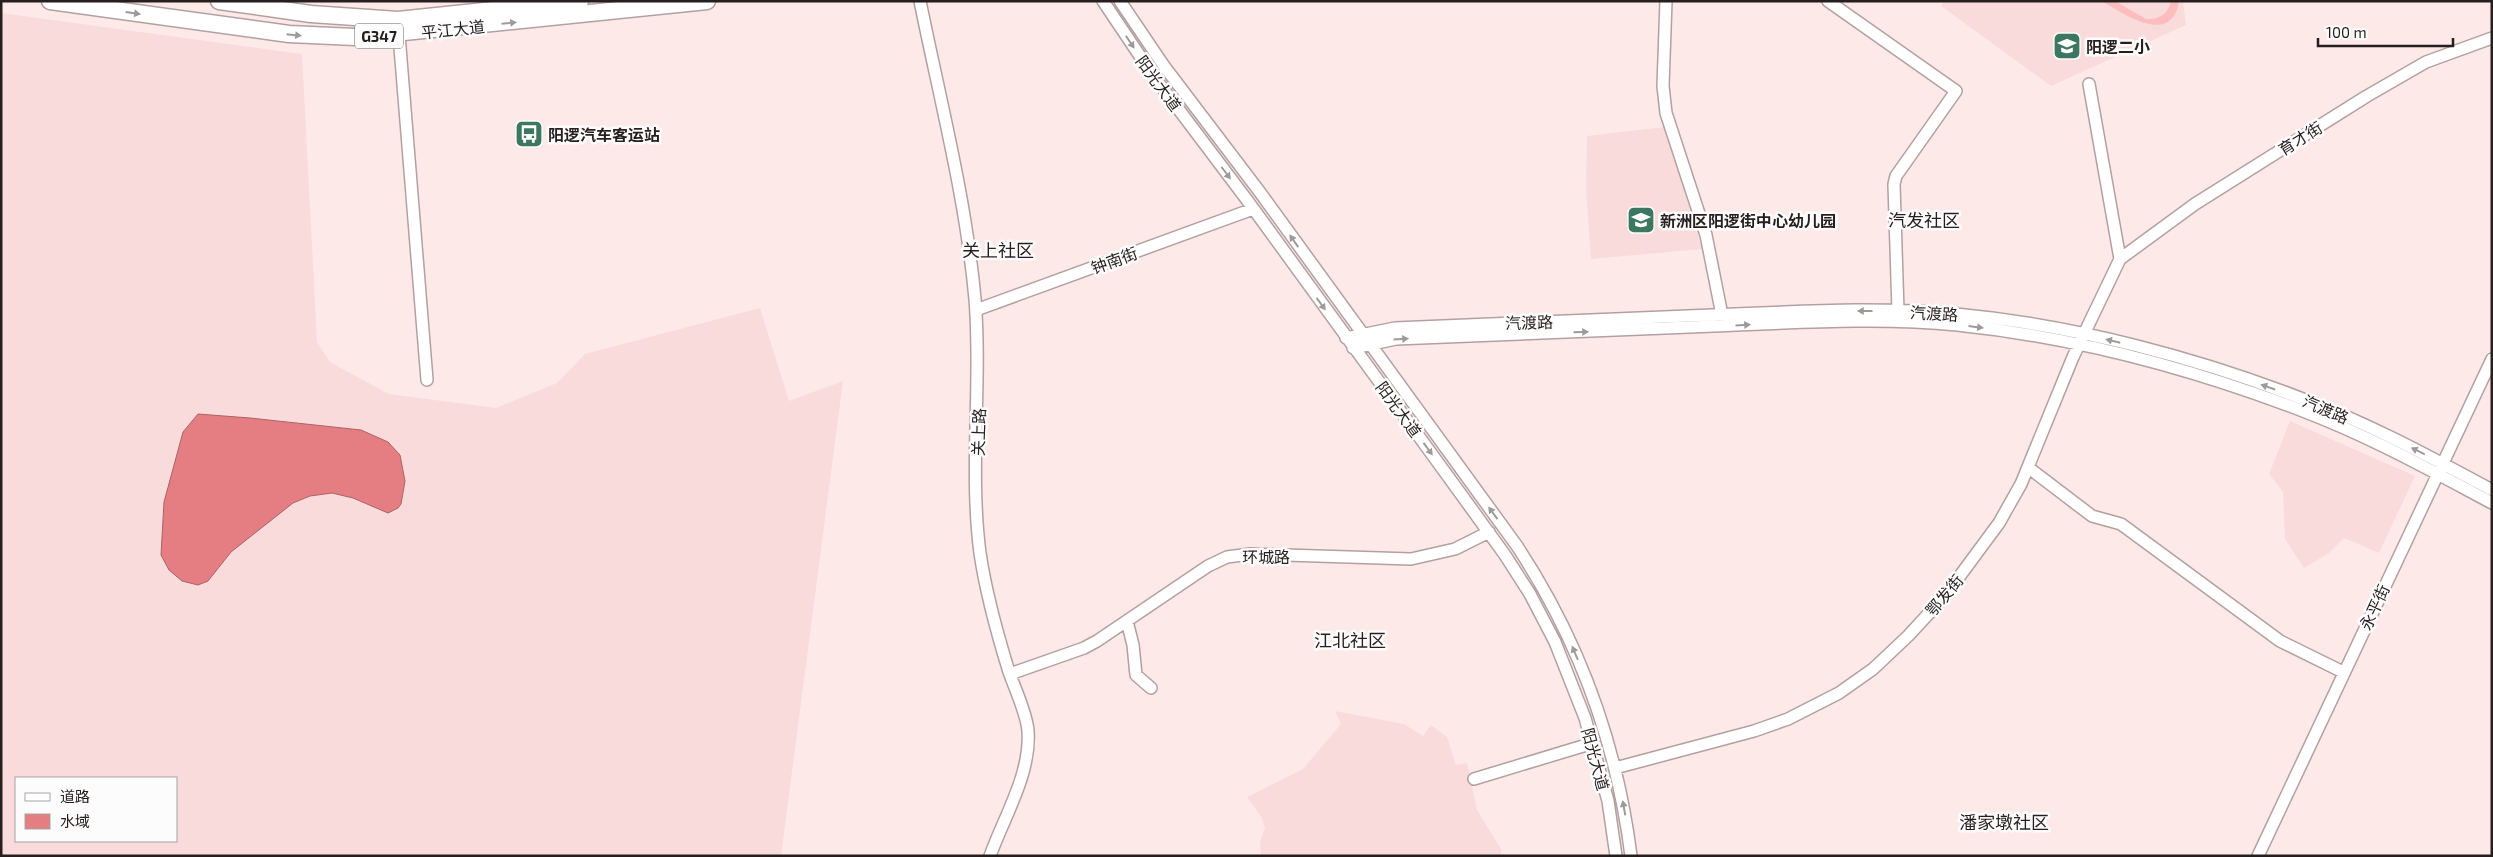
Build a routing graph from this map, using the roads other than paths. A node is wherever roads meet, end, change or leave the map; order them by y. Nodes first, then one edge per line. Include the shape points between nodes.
1 (50, 1) edge
2 (219, 1) edge
3 (580, 1) edge
4 (708, 1) edge
5 (920, 1) edge
6 (1091, 1) edge
7 (1103, 1) edge
8 (1666, 1) edge
9 (1828, 1) edge
10 (1122, 3) edge
11 (1112, 15) junction
12 (399, 35) junction
13 (2492, 38) edge
14 (2089, 84) dead end
15 (1253, 209) junction
16 (2120, 259) junction
17 (976, 310) junction
18 (1898, 311) junction
19 (1722, 315) junction
20 (1362, 334) junction
21 (1346, 338) junction
22 (2081, 340) junction
23 (1369, 345) junction
24 (1353, 348) junction
25 (2492, 359) edge
26 (427, 380) dead end
27 (2028, 468) junction
28 (2439, 468) junction
29 (2492, 490) edge
30 (2492, 503) edge
31 (1489, 532) junction
32 (1127, 621) junction
33 (2343, 672) junction
34 (1010, 674) junction
35 (1151, 688) dead end
36 (1593, 743) junction
37 (1615, 768) junction
38 (1474, 779) dead end
39 (990, 856) edge
40 (1616, 856) edge
41 (1631, 856) edge
42 (2258, 856) edge

1 -> 12 highway, 平江大道 / G347 via 289,34 333,38
2 - 3 highway, 平江大道 / G347 via 311,14 398,20
12 -> 4 highway, 平江大道 / G347
5 - 17 street, 关上路 via 955,171
6 - 11 street
7 - 11 street, 阳光大道
8 - 19 street via 1666,113 1708,243
9 - 18 street via 1956,91 1896,176
20 -> 10 street, 阳光大道 via 1164,66
11 -> 15 street, 阳光大道
12 - 26 street
13 - 16 street, 育才街 via 2426,62 2367,96 2195,204
14 - 16 street
15 - 17 street, 钟南街
15 -> 21 street, 阳光大道
16 - 22 street, 鄂发街
17 - 34 street, 关上路 via 976,483 980,552 994,622
18 -> 19 street, 汽渡路
18 - 22 street, 汽渡路 via 1984,317
19 - 20 street, 汽渡路 via 1395,328
20 - 21 street, 汽渡路
20 - 23 street, 阳光大道
21 - 24 street, 阳光大道
23 -> 22 street, 汽渡路 via 1406,339 1848,322 1954,325
22 - 27 street, 鄂发街
22 - 28 street, 汽渡路 via 2304,411
23 - 24 street, 汽渡路
37 -> 23 street, 阳光大道 via 1590,687 1543,586
24 -> 31 street, 阳光大道
25 - 28 street, 永平街
27 - 33 street via 2092,516 2121,524 2280,641
27 - 37 street, 鄂发街 via 2000,523 1962,575 1908,636 1856,682 1821,704 1772,726
28 - 29 street, 汽渡路
28 - 30 street, 汽渡路
28 - 33 street, 永平街
31 - 32 street, 环城路 via 1455,549 1411,558 1250,554 1227,557 1208,566
31 - 36 street, 阳光大道 via 1543,618 1576,692
32 - 34 street, 环城路 via 1084,648
32 - 35 street via 1136,675
33 - 42 street, 永平街
34 - 39 street, 关上路 via 1028,730 1027,745 1019,782
36 - 38 street
36 - 40 street, 阳光大道 via 1608,801
41 -> 37 street, 阳光大道

